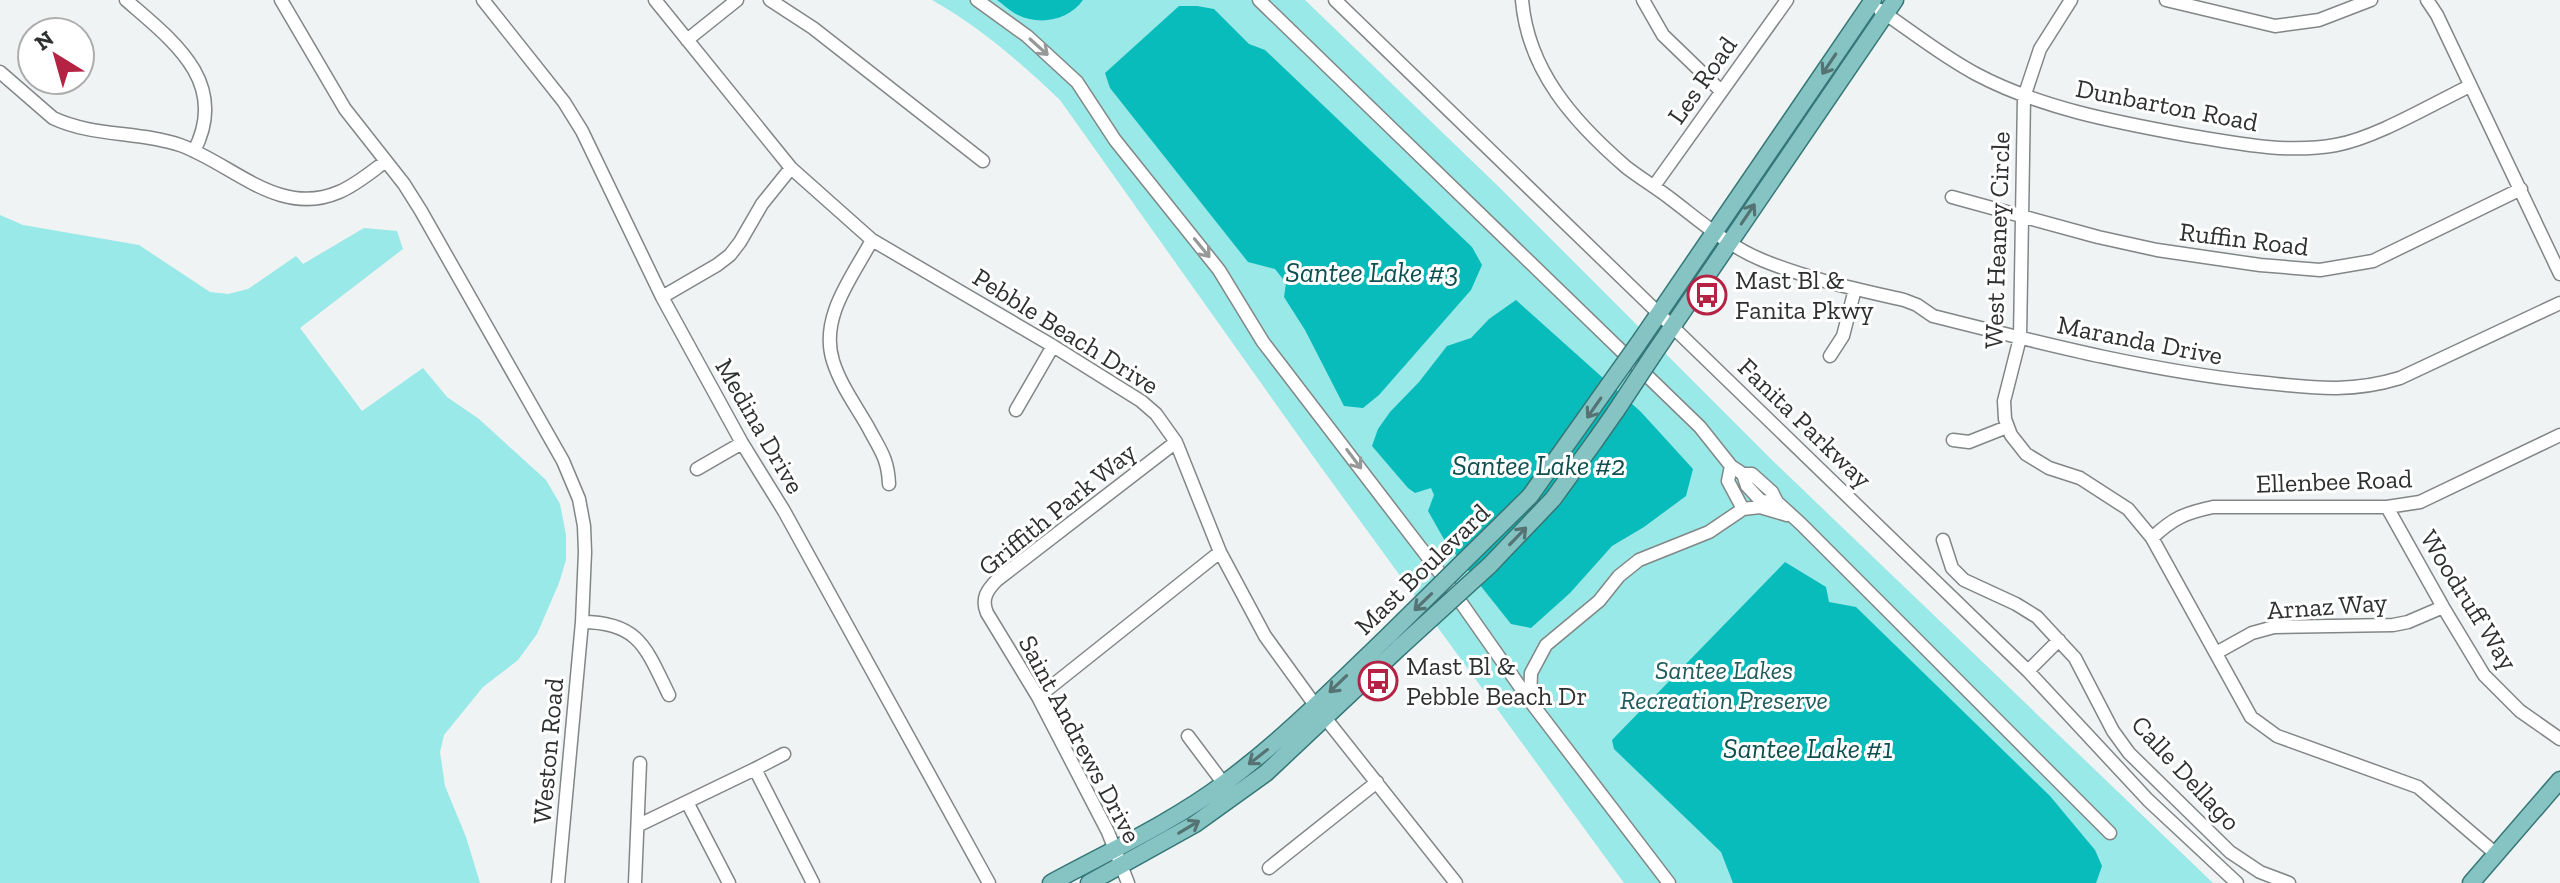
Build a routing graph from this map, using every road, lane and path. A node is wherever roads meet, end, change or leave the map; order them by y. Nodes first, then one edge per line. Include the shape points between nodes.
1 (126, 0) edge
2 (281, 0) edge
3 (483, 0) edge
4 (655, 0) edge
5 (737, 0) edge
6 (770, 0) edge
7 (977, 0) edge
8 (1259, 0) edge
9 (1335, 0) edge
10 (1522, 0) edge
11 (1643, 0) edge
12 (1787, 0) edge
13 (2071, 0) edge
14 (2166, 0) edge
15 (2371, 0) edge
16 (2427, 0) edge
17 (1872, 2) edge
18 (1890, 7) edge
19 (687, 40) junction
20 (0, 72) edge
21 (2470, 86) junction
22 (1721, 91) junction
23 (2024, 97) junction
24 (194, 151) junction
25 (386, 161) junction
26 (983, 161) dead end
27 (791, 168) junction
28 (1654, 186) junction
29 (2521, 189) junction
30 (1952, 197) dead end
31 (2022, 217) junction
32 (1714, 232) junction
33 (872, 240) junction
34 (1728, 242) junction
35 (2560, 274) edge
36 (1855, 289) junction
37 (662, 297) junction
38 (2560, 303) edge
39 (1659, 311) junction
40 (1673, 325) junction
41 (2020, 338) junction
42 (1053, 346) junction
43 (1830, 356) dead end
44 (1016, 410) dead end
45 (2007, 427) junction
46 (2560, 435) edge
47 (1953, 440) dead end
48 (1176, 442) junction
49 (742, 443) junction
50 (1731, 466) junction
51 (697, 469) dead end
52 (889, 484) dead end
53 (2387, 507) junction
54 (1743, 509) junction
55 (1794, 518) junction
56 (2152, 538) junction
57 (1943, 540) dead end
58 (1220, 552) junction
59 (2443, 607) junction
60 (990, 617) joint
61 (582, 622) junction
62 (2059, 640) junction
63 (1394, 641) junction
64 (2216, 653) junction
65 (2028, 671) junction
66 (669, 695) dead end
67 (1038, 697) junction
68 (1530, 701) junction
69 (1321, 712) junction
70 (1188, 736) dead end
71 (2560, 739) edge
72 (784, 754) dead end
73 (640, 763) dead end
74 (755, 769) junction
75 (2560, 780) edge
76 (1377, 782) junction
77 (1224, 784) junction
78 (687, 802) junction
79 (639, 825) junction
80 (2110, 833) dead end
81 (1115, 849) junction
82 (2496, 854) junction
83 (1121, 865) junction
84 (1269, 868) dead end
85 (1453, 878) edge
86 (558, 883) edge
87 (635, 883) edge
88 (729, 883) edge
89 (813, 883) edge
90 (989, 883) edge
91 (1051, 883) edge
92 (1089, 883) edge
93 (1128, 883) edge
94 (1438, 883) edge
95 (1669, 883) edge
96 (2237, 883) edge
97 (2289, 883) edge
98 (2471, 883) edge

1 - 24 street via 177,44 197,74 204,117
2 - 25 street, Weston Road via 345,109
3 - 37 street, Medina Drive via 582,131
4 - 19 street, Pebble Beach Drive
5 - 19 street
6 - 26 street
7 -> 68 street via 1077,82
8 - 50 street via 1700,427
9 - 39 street, Fanita Parkway
10 - 28 street, Maranda Drive via 1531,45 1553,90 1621,162
11 - 22 street via 1663,35
12 - 22 street, Les Road
13 - 23 street, West Heaney Circle via 2040,49
14 - 15 street via 2275,26 2319,20
16 - 21 street
17 - 18 street, Dunbarton Road
17 -> 32 main road, Mast Boulevard
18 - 23 street, Dunbarton Road via 1975,74
34 -> 18 main road, Mast Boulevard
19 - 27 street, Pebble Beach Drive
20 - 24 street via 62,122
21 - 23 street, Dunbarton Road via 2352,141 2292,150 2133,125
21 - 29 street
22 - 28 street, Les Road
23 - 31 street, West Heaney Circle
24 - 25 street via 270,192 300,199 338,192
25 - 61 street, Weston Road via 421,211 569,473 584,526
27 - 33 street, Pebble Beach Drive
27 - 37 street via 730,255
28 - 32 street, Maranda Drive
29 - 31 street, Ruffin Road via 2373,261 2320,270 2183,255
29 - 35 street
30 - 31 street, Ruffin Road
31 - 41 street, West Heaney Circle
32 - 34 street, Maranda Drive
32 - 39 main road, Mast Boulevard
33 - 42 street, Pebble Beach Drive
33 - 52 street via 837,305 829,339 836,369 888,465
34 - 36 street, Maranda Drive via 1794,273
34 - 40 main road, Mast Boulevard
36 - 41 street, Maranda Drive
36 - 43 street via 1843,336
37 - 49 street, Medina Drive
38 - 41 street, Maranda Drive via 2400,378 2336,390 2202,376
39 - 40 street, Fanita Parkway
39 -> 63 main road, Mast Boulevard, bridge via 1530,496
63 -> 40 main road, Mast Boulevard, bridge via 1490,565 1553,499
40 - 65 street, Fanita Parkway
41 - 45 street, West Heaney Circle via 2004,401
42 - 44 street
42 - 48 street, Pebble Beach Drive via 1141,401
45 - 47 street via 1969,442
45 - 56 street via 2026,454 2080,478 2128,509
46 - 53 street, Ellenbee Road via 2432,498
48 - 58 street, Pebble Beach Drive
48 - 60 street, Griffith Park Way via 990,587 984,604
49 - 51 street
49 - 90 street, Medina Drive
50 - 54 street via 1728,481
50 - 55 street via 1752,474
53 - 56 street, Ellenbee Road via 2213,507 2169,522
53 - 59 street, Woodruff Way
54 - 55 street via 1760,507
54 - 68 street via 1709,532 1639,560 1619,576 1599,601 1546,645 1531,673
55 - 80 street
56 - 64 street
57 - 62 street, Calle Dellago via 1952,568 1964,580 2026,610
58 - 67 street
58 - 69 street, Pebble Beach Drive via 1265,636
59 - 64 street, Arnaz Way via 2393,625 2274,627
59 - 71 street, Woodruff Way via 2484,675 2520,711
60 - 67 street, Saint Andrews Drive
61 - 66 street via 630,631
61 - 86 street, Weston Road
62 - 65 street
62 - 97 street, Calle Dellago via 2075,658 2129,753 2230,852
63 - 69 main road, Mast Boulevard
64 - 82 street via 2251,717 2277,736 2418,787
65 - 96 street, Fanita Parkway via 2148,800
67 - 81 street, Saint Andrews Drive
68 - 95 street
69 - 76 street, Pebble Beach Drive
69 -> 77 main road, Mast Boulevard
83 -> 69 main road, Mast Boulevard via 1207,816 1266,773
70 - 77 street
72 - 74 street
73 - 79 street
74 - 78 street
74 - 89 street
75 - 82 main road
76 - 84 street
76 - 85 street, Pebble Beach Drive
77 - 81 main road, Mast Boulevard
78 - 79 street
78 - 88 street
79 - 87 street
81 - 83 street, Saint Andrews Drive
81 - 91 main road, Mast Boulevard
82 - 98 main road
83 - 92 main road, Mast Boulevard
83 - 93 street, Saint Andrews Drive
85 - 94 street

